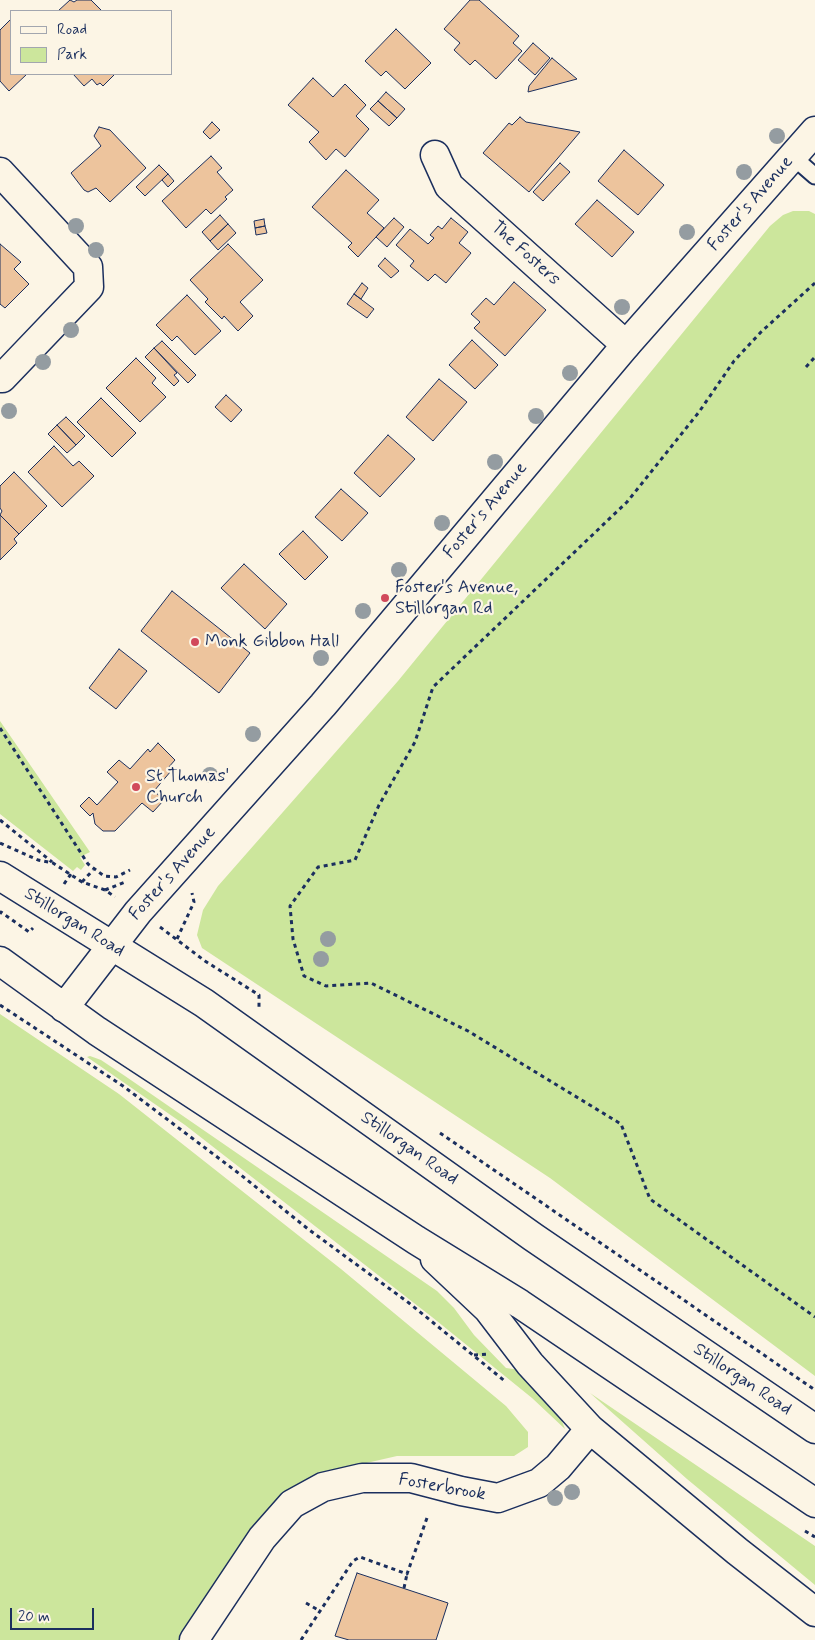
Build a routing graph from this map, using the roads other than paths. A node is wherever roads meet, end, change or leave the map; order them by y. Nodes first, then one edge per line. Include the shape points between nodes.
1 (815, 131) edge
2 (435, 155) dead end
3 (792, 156) junction
4 (0, 172) edge
5 (815, 176) edge
6 (626, 345) junction
7 (2, 378) dead end
8 (0, 876) edge
9 (110, 946) junction
10 (0, 961) edge
11 (64, 1008) junction
12 (416, 1240) junction
13 (590, 1429) junction
14 (815, 1429) edge
15 (815, 1502) edge
16 (815, 1612) edge
17 (194, 1640) edge

1 - 3 main road, Foster's Avenue
2 - 6 main road, The Fosters via 449,186
3 - 5 lane
3 - 6 main road, Foster's Avenue
4 - 7 main road via 88,267 89,287
6 - 9 main road, Foster's Avenue via 323,705
8 - 9 main road, Stillorgan Road
9 - 11 main road, Foster's Avenue
9 - 14 main road, Stillorgan Road via 204,1003 541,1243
10 - 11 main road
11 - 12 main road
12 - 13 main road via 488,1309 530,1364
12 - 15 main road via 520,1304
13 - 16 main road
13 - 17 main road, Fosterbrook via 558,1467 539,1483 498,1498 411,1478 362,1478 323,1487 292,1504 262,1538

